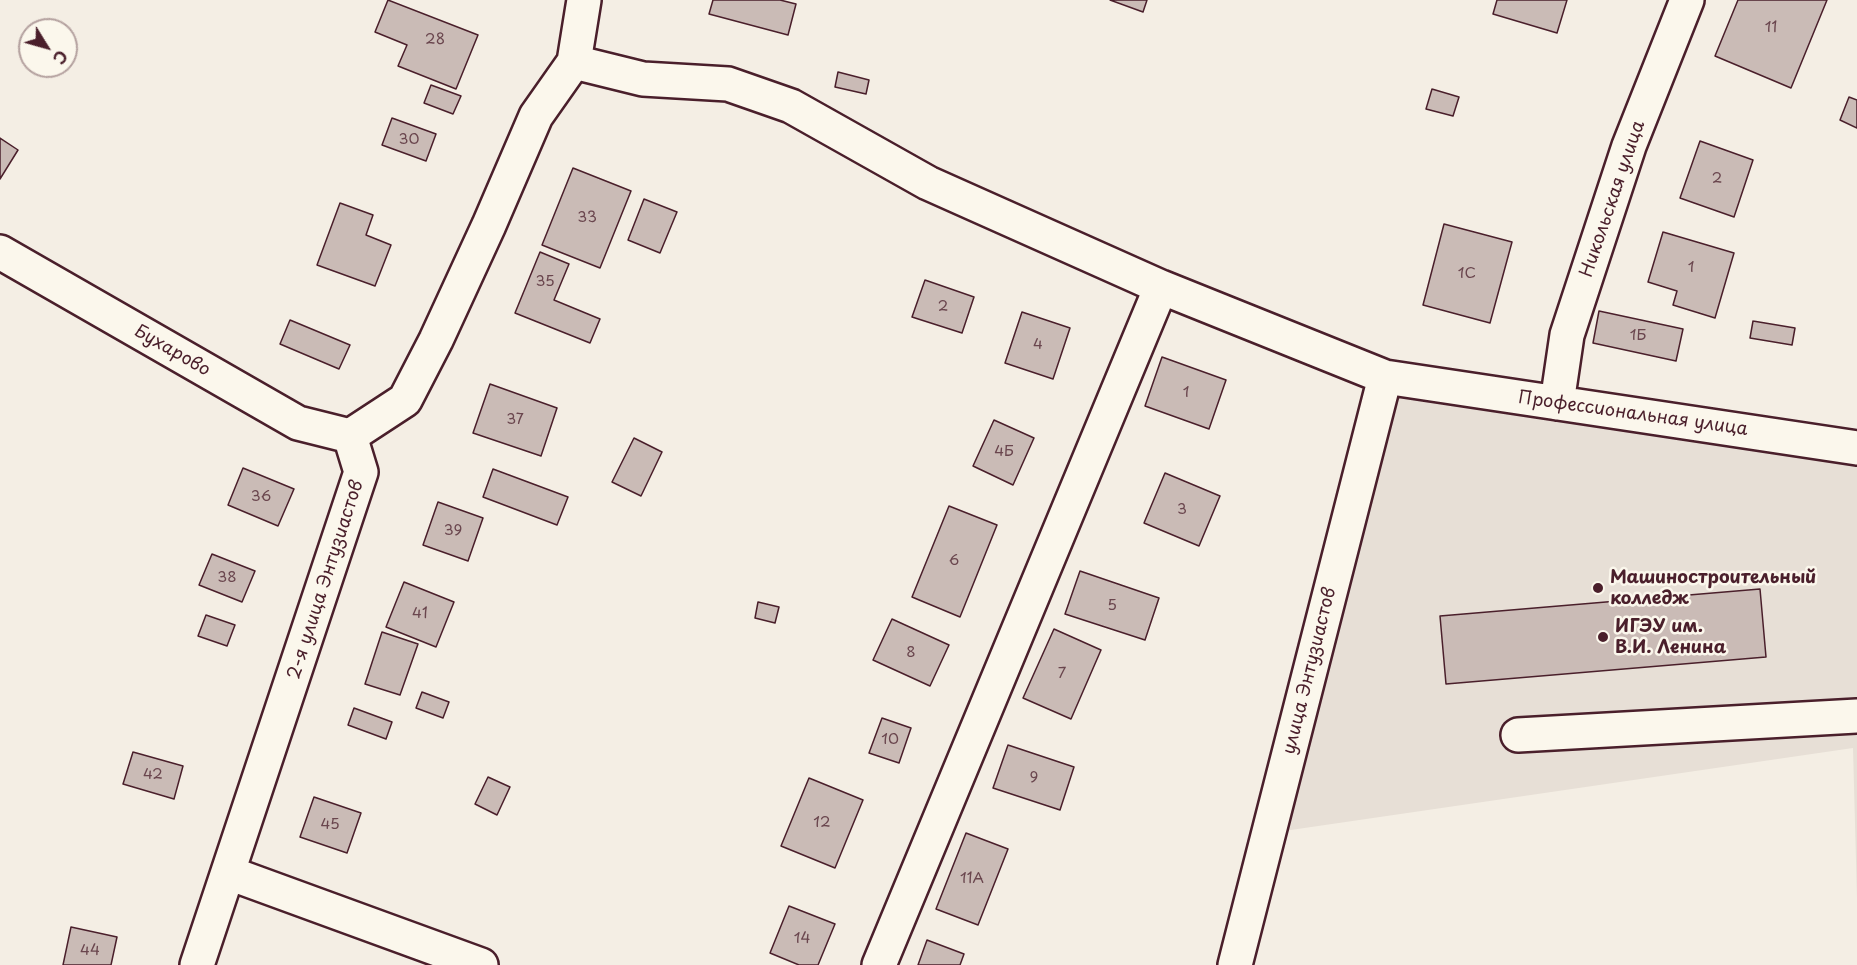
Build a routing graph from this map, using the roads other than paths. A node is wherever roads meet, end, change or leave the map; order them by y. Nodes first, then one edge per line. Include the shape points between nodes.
1 (584, 0) edge
2 (1687, 0) edge
3 (574, 62) junction
4 (0, 252) edge
5 (1161, 286) junction
6 (1397, 379) junction
7 (1557, 403) junction
8 (350, 436) junction
9 (1857, 448) edge
10 (1857, 716) edge
11 (1518, 735) dead end
12 (229, 873) junction
13 (197, 965) edge
14 (481, 965) edge
15 (879, 965) edge
16 (1235, 965) edge

1 - 3 street
2 - 7 street, Никольская улица via 1629,146 1567,335
3 - 5 street, Профессиональная улица via 643,79 728,84 791,106 928,183
3 - 8 street via 536,116 436,340 405,400
4 - 8 street, Бухарово via 298,423
5 - 6 street, Профессиональная улица
5 - 15 street
6 - 7 street, Профессиональная улица
6 - 16 street, улица Энтузиастов
7 - 9 street, Профессиональная улица
8 - 12 street, 2-я улица Энтузиастов via 361,472
10 - 11 street
12 - 13 street, 2-я улица Энтузиастов
12 - 14 street

